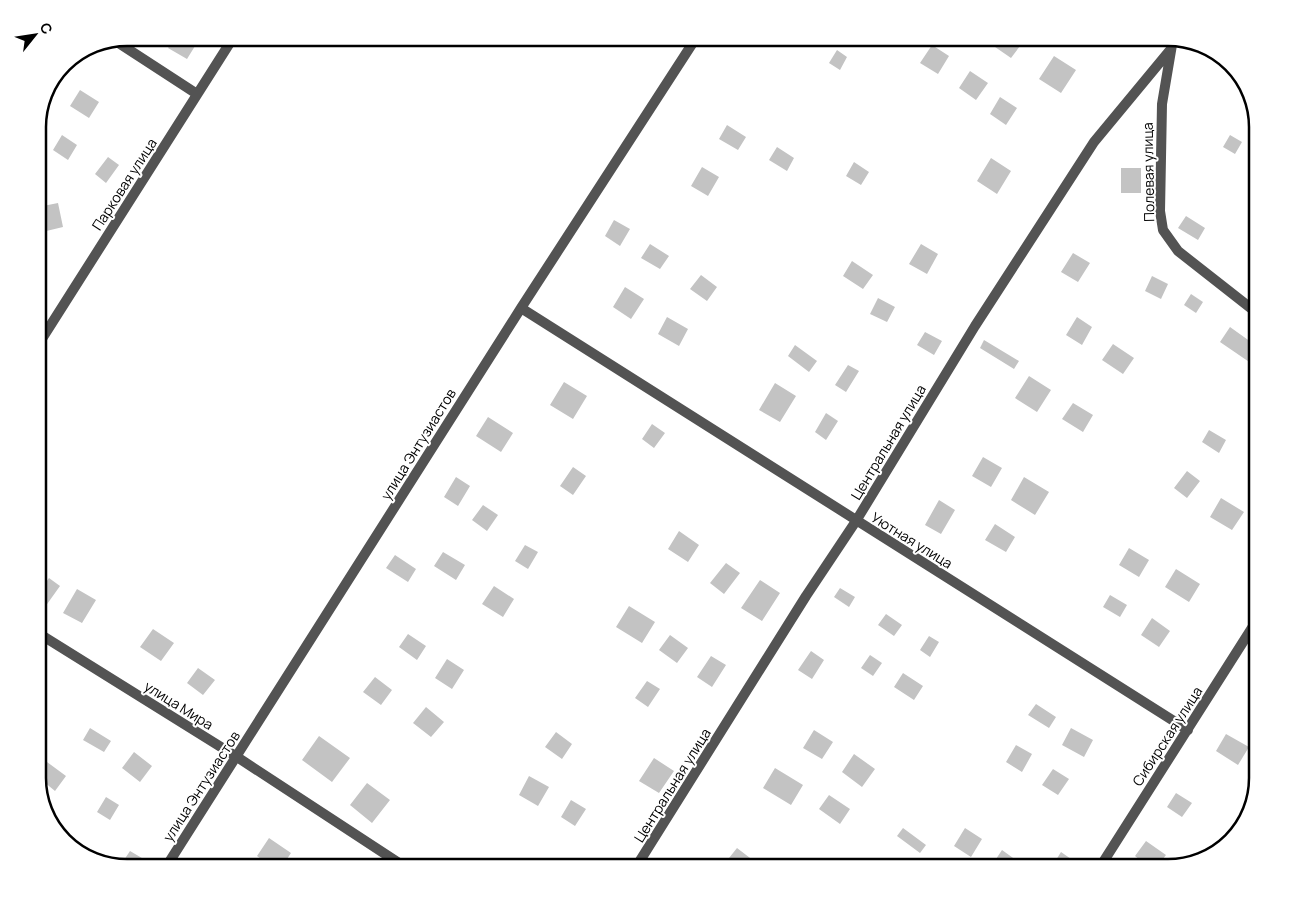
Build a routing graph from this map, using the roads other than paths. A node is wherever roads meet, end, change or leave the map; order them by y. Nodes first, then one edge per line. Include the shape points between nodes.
1 (124, 46) edge
2 (228, 46) edge
3 (691, 46) edge
4 (1170, 46) edge
5 (1172, 46) edge
6 (197, 94) junction
7 (1249, 305) edge
8 (521, 308) junction
9 (46, 332) edge
10 (856, 521) junction
11 (1249, 634) edge
12 (46, 638) edge
13 (1188, 730) junction
14 (237, 757) junction
15 (172, 859) edge
16 (391, 859) edge
17 (642, 859) edge
18 (1106, 859) edge

1 - 6 street
2 - 6 street, Парковая улица
3 - 8 street, улица Энтузиастов
4 - 10 street, Центральная улица via 1094,142 975,326
5 - 7 street, Полевая улица via 1162,104 1160,211 1163,230 1178,251
6 - 9 street, Парковая улица
8 - 10 street, Уютная улица
8 - 14 street, улица Энтузиастов
10 - 13 street, Уютная улица
10 - 17 street, Центральная улица
11 - 13 street, Сибирская улица
12 - 14 street, улица Мира
13 - 18 street, Сибирская улица
14 - 15 street, улица Энтузиастов
14 - 16 street, улица Мира

